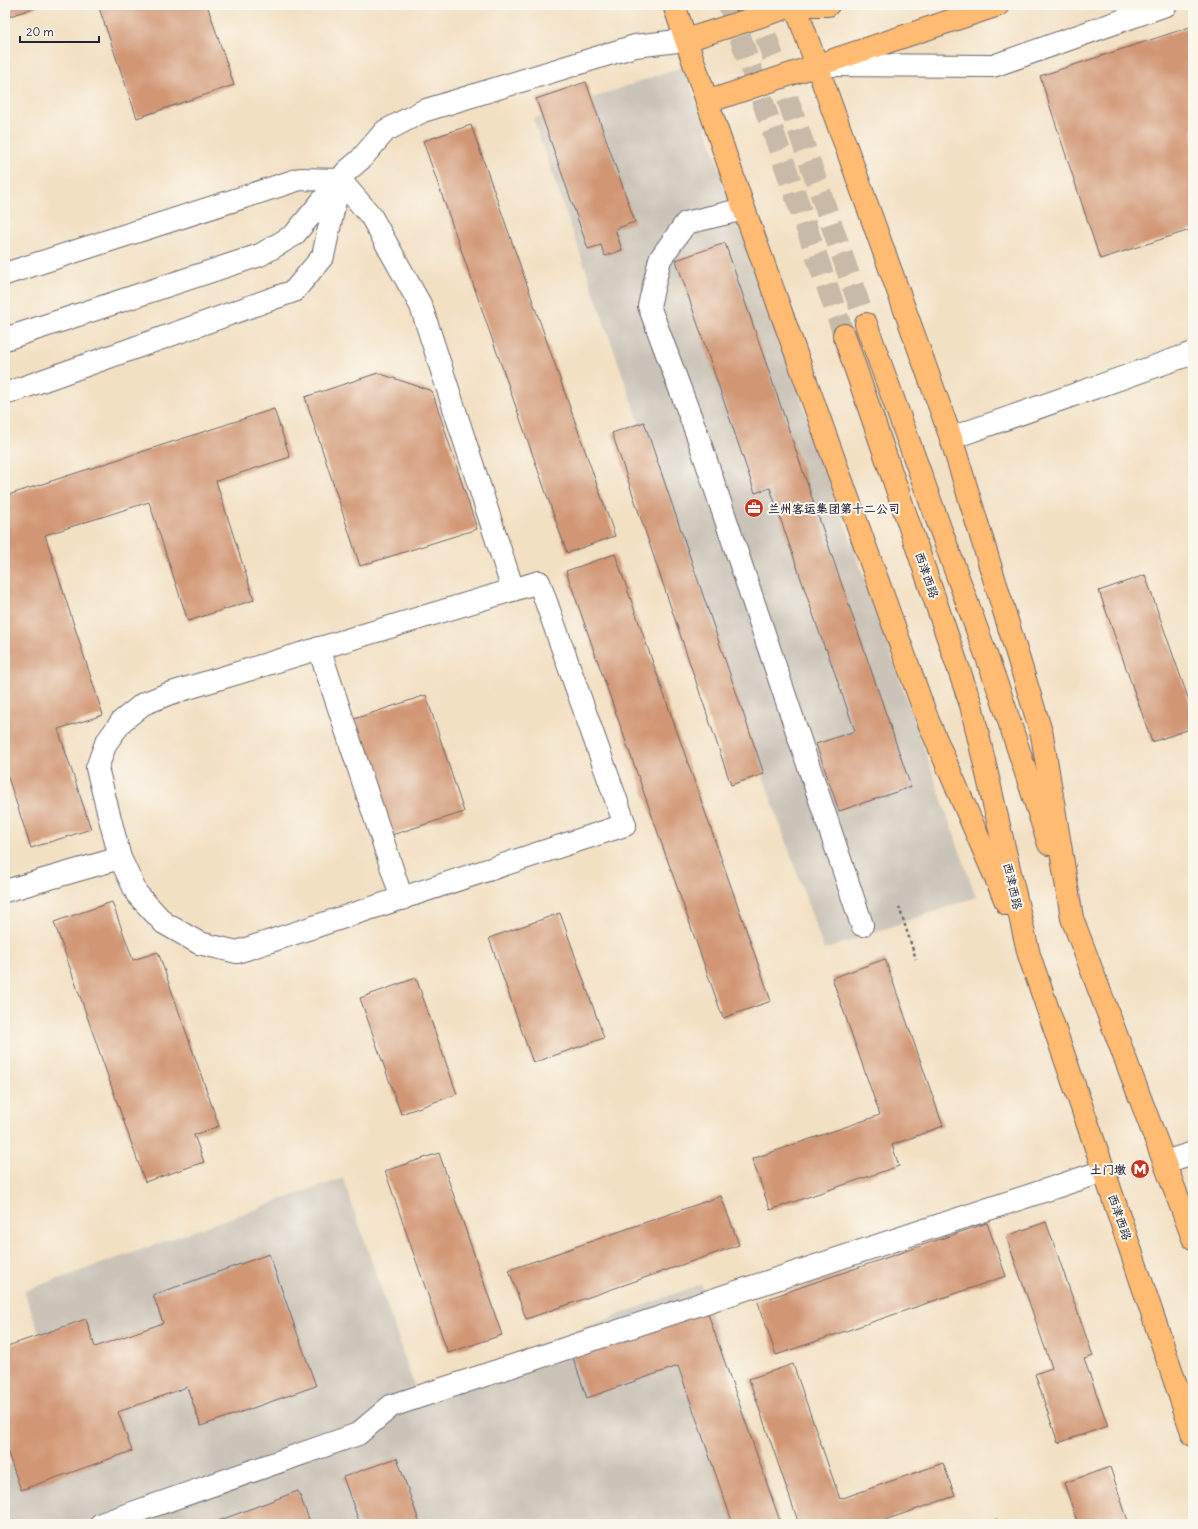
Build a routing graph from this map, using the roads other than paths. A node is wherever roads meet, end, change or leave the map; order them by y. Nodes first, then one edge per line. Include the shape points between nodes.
1 (674, 5) edge
2 (795, 5) edge
3 (828, 5) edge
4 (998, 5) edge
5 (1166, 5) edge
6 (686, 40) junction
7 (816, 65) junction
8 (707, 102) junction
9 (340, 180) junction
10 (744, 209) junction
11 (5, 274) edge
12 (866, 324) tunnel mouth
13 (844, 335) tunnel mouth
14 (5, 340) edge
15 (1193, 353) edge
16 (5, 394) edge
17 (951, 438) junction
18 (513, 590) junction
19 (319, 648) junction
20 (120, 858) junction
21 (5, 891) edge
22 (402, 898) junction
23 (1072, 918) junction
24 (862, 925) dead end
25 (1029, 956) junction
26 (1193, 1153) edge
27 (1165, 1162) junction
28 (1104, 1171) junction
29 (1193, 1238) edge
30 (1193, 1435) edge
31 (101, 1524) edge

1 - 6 main road
2 - 3 main road
2 - 6 main road
2 - 7 main road
4 - 7 main road
5 - 7 street via 993,66
6 - 8 main road
6 - 9 street via 635,46 423,111 385,131
7 - 8 main road
7 - 17 main road
8 - 10 main road
9 - 11 street via 300,179
9 - 14 street via 294,235 260,255
9 - 16 street via 323,256 294,291
9 - 18 street via 371,216 421,306
10 - 24 street via 686,223 660,259 649,306 698,437
10 - 25 main road via 928,721
12 - 23 main road via 1001,696
13 - 25 main road, 西津西路 via 972,705
15 - 17 street
17 - 23 main road via 1042,735
18 - 19 street
18 - 22 street via 539,582 625,825
19 - 20 street via 168,694 143,704 122,721 106,743 97,768
19 - 22 street
20 - 21 street
20 - 22 street via 137,894 164,923 199,943 237,952
23 - 27 main road
25 - 28 main road, 西津西路
26 - 27 street
27 - 29 main road
28 - 30 main road, 西津西路
28 - 31 street via 391,1406 358,1434

